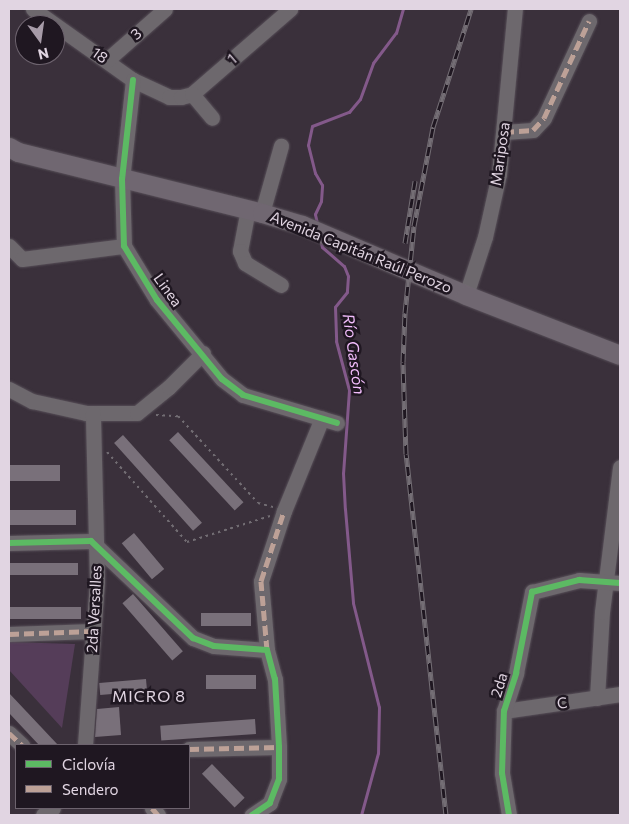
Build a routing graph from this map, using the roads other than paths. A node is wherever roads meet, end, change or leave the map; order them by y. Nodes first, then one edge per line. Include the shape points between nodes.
1 (165, 9) edge
2 (290, 9) edge
3 (516, 9) edge
4 (37, 10) edge
5 (589, 20) dead end
6 (106, 60) junction
7 (133, 80) junction
8 (192, 94) junction
9 (212, 118) dead end
10 (504, 132) junction
11 (281, 146) dead end
12 (9, 147) edge
13 (122, 179) junction
14 (255, 211) junction
15 (9, 246) edge
16 (124, 246) junction
17 (281, 286) dead end
18 (466, 295) junction
19 (203, 354) junction
20 (620, 355) edge
21 (9, 389) edge
22 (93, 413) junction
23 (322, 418) junction
24 (337, 423) dead end
25 (620, 473) edge
26 (9, 543) edge
27 (96, 544) junction
28 (613, 582) edge
29 (93, 631) junction
30 (9, 634) edge
31 (267, 650) junction
32 (620, 694) edge
33 (597, 698) junction
34 (504, 711) junction
35 (9, 733) edge
36 (21, 744) edge
37 (85, 744) edge
38 (279, 747) junction
39 (190, 749) edge
40 (274, 809) edge
41 (252, 815) edge
42 (508, 815) edge

1 - 6 street, 3
2 - 8 street, 1
3 - 10 street, Mariposa
4 - 6 street, 18
5 - 10 street via 544,118 533,130
6 - 7 street, 18
7 - 8 street, 18 via 169,97 181,98
7 - 13 street, Linea
8 - 9 street
10 - 18 street, Mariposa via 499,174 485,237
11 - 14 street
12 - 13 main road, Avenida Capitán Raúl Perozo
13 - 14 main road, Avenida Capitán Raúl Perozo
13 - 16 street, Linea
14 - 17 street via 240,251 245,264
14 - 18 main road, Avenida Capitán Raúl Perozo via 302,225
15 - 16 street via 22,259
16 - 19 street, Linea via 157,300
18 - 20 main road, Avenida Capitán Raúl Perozo
19 - 22 street via 136,413
19 - 23 street, Linea via 222,379 243,395
21 - 22 street via 32,401
22 - 27 street, 2da Versalles
23 - 24 street, Linea
23 - 31 street via 284,511 261,581
25 - 28 street
26 - 27 street via 91,541
27 - 29 street, 2da Versalles
27 - 31 street via 193,638 214,646
28 - 33 street via 602,612
28 - 34 street, 2da via 578,580 532,592 516,673
29 - 30 street
29 - 37 street, 2da Versalles
31 - 38 street via 275,680
32 - 33 street, C
33 - 34 street, C
34 - 42 street, 2da via 502,774
35 - 36 street
38 - 39 street
38 - 40 street via 279,779
40 - 41 street

